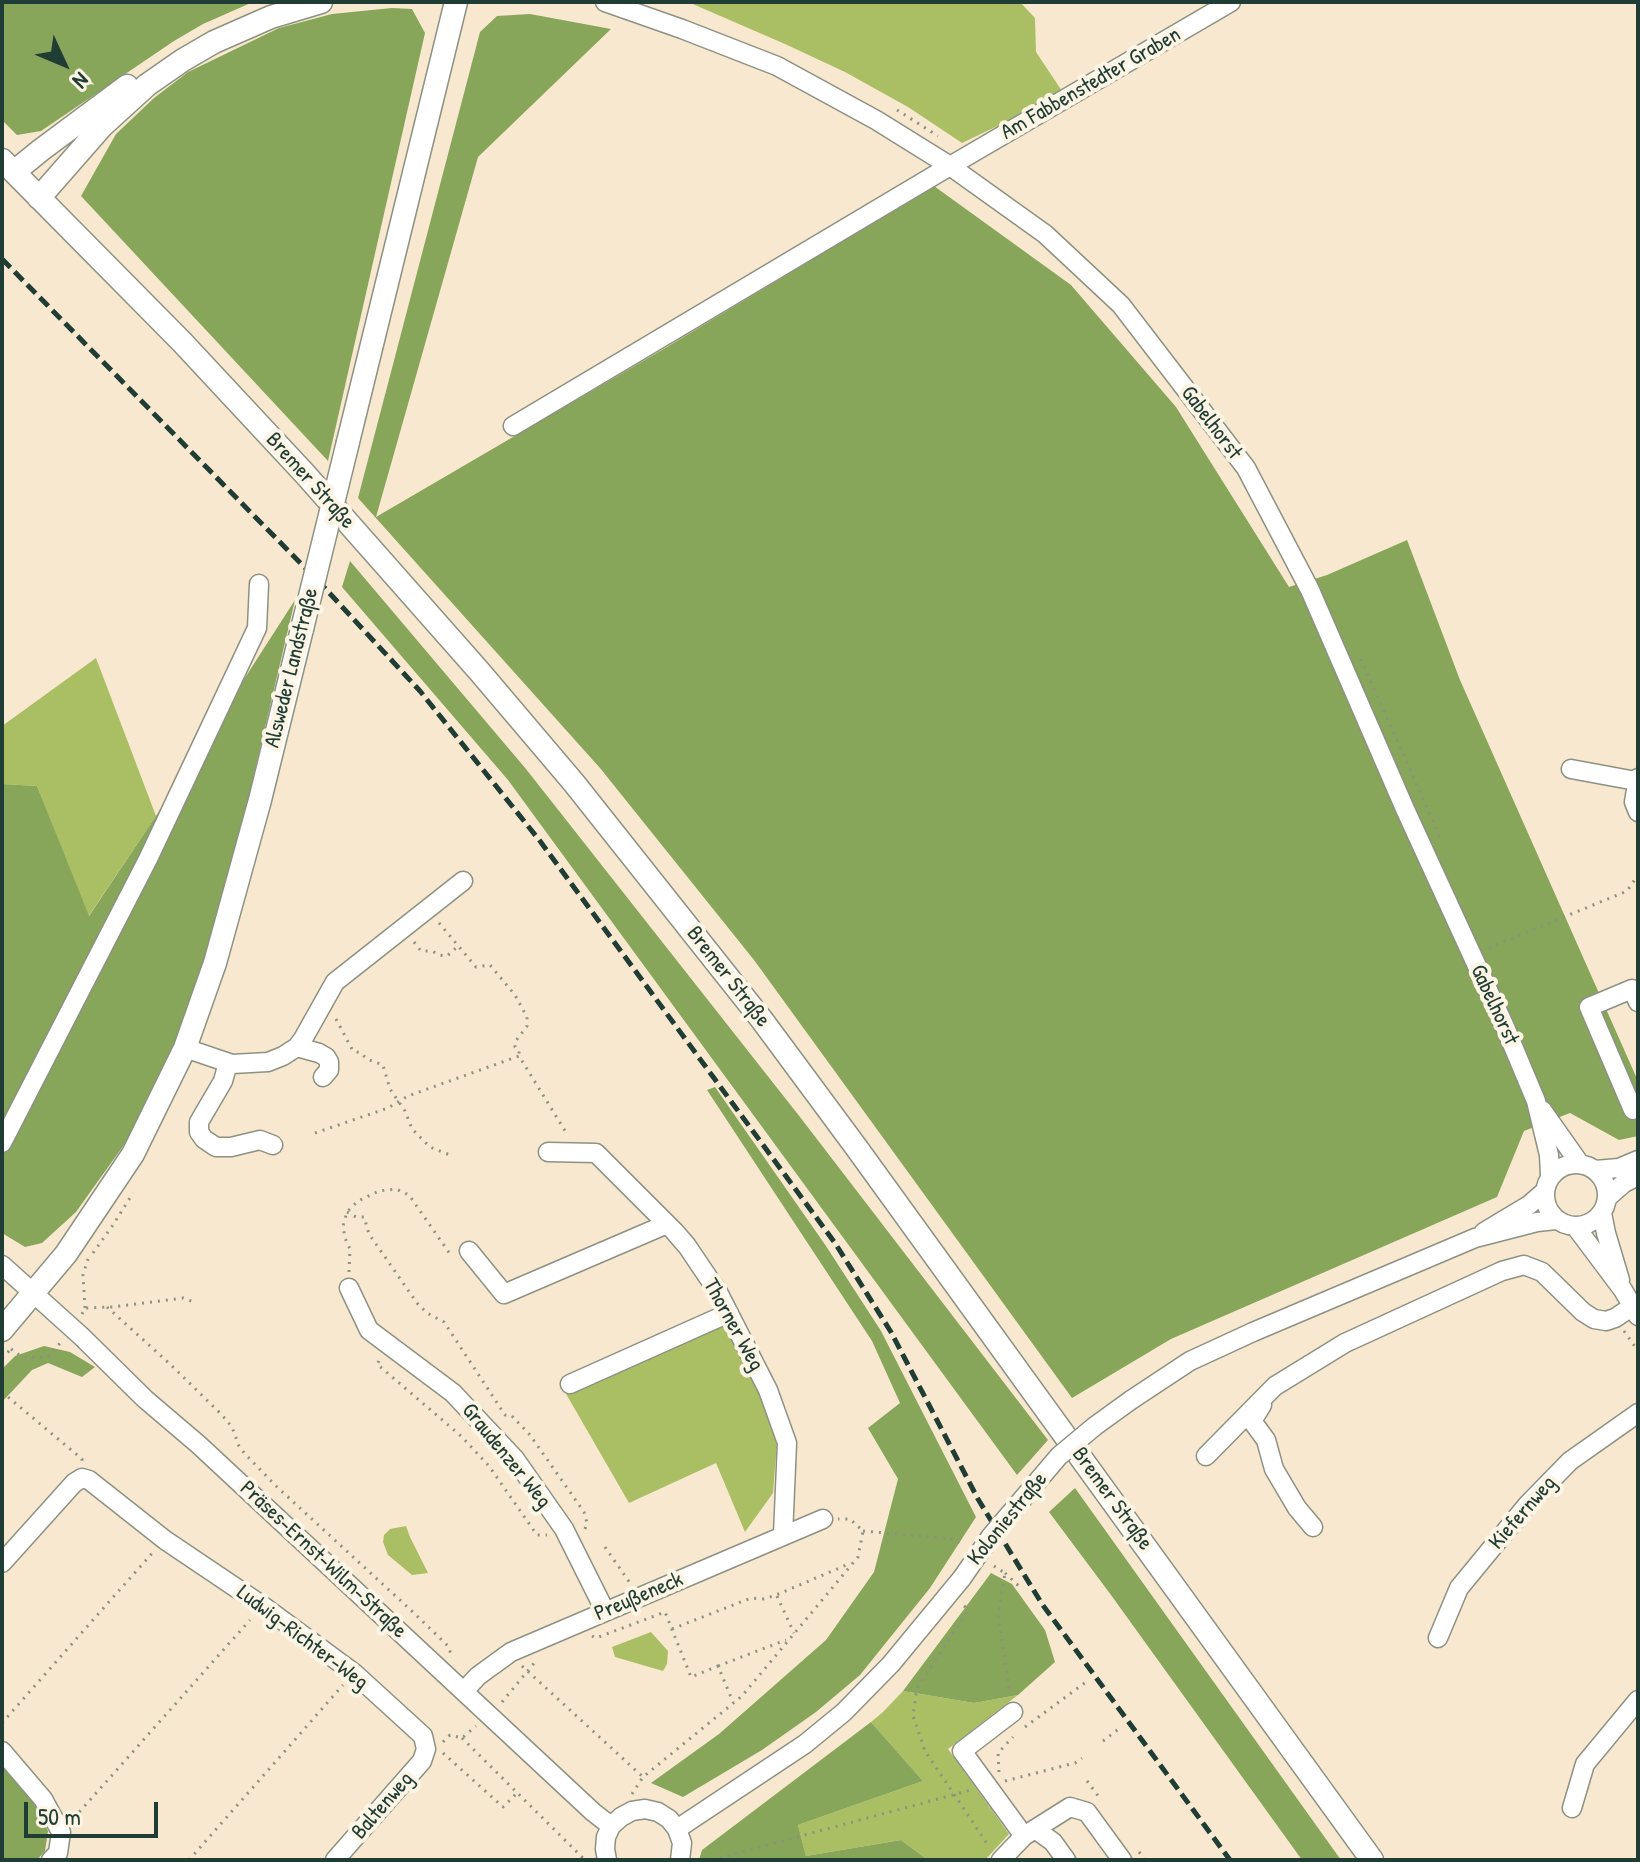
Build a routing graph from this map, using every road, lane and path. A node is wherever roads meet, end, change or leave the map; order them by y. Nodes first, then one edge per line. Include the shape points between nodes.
1 (287, 2) edge
2 (321, 2) edge
3 (456, 2) edge
4 (605, 2) edge
5 (1231, 2) edge
6 (891, 106) dead end
7 (938, 135) dead end
8 (8, 166) edge
9 (950, 166) junction
10 (39, 198) junction
11 (513, 426) dead end
12 (259, 584) dead end
13 (1359, 653) dead end
14 (1571, 769) dead end
15 (1637, 779) edge
16 (1638, 812) edge
17 (1445, 850) dead end
18 (1638, 875) edge
19 (463, 881) dead end
20 (435, 918) dead end
21 (414, 942) dead end
22 (458, 946) junction
23 (1471, 957) junction
24 (1638, 1002) edge
25 (334, 1012) dead end
26 (297, 1047) junction
27 (185, 1048) junction
28 (519, 1056) junction
29 (228, 1063) junction
30 (323, 1077) dead end
31 (398, 1101) junction
32 (1536, 1101) junction
33 (1638, 1108) edge
34 (315, 1133) dead end
35 (2, 1143) edge
36 (273, 1145) dead end
37 (548, 1152) dead end
38 (587, 1154) junction
39 (450, 1155) dead end
40 (1638, 1160) edge
41 (1587, 1167) junction
42 (1638, 1176) edge
43 (1547, 1184) junction
44 (1604, 1205) junction
45 (347, 1212) junction
46 (1556, 1220) junction
47 (667, 1224) junction
48 (1575, 1226) junction
49 (1475, 1238) junction
50 (461, 1254) joint
51 (2, 1265) edge
52 (349, 1288) joint
53 (33, 1294) junction
54 (194, 1302) dead end
55 (1631, 1304) edge
56 (107, 1307) junction
57 (729, 1313) junction
58 (1615, 1318) junction
59 (72, 1328) junction
60 (6, 1340) edge
61 (391, 1347) junction
62 (1638, 1351) edge
63 (2, 1358) edge
64 (570, 1384) dead end
65 (1275, 1386) junction
66 (2, 1392) edge
67 (1638, 1413) edge
68 (1206, 1456) dead end
69 (82, 1478) junction
70 (823, 1519) joint
71 (1313, 1527) dead end
72 (783, 1535) junction
73 (557, 1536) dead end
74 (165, 1540) junction
75 (605, 1547) dead end
76 (573, 1549) junction
77 (2, 1563) edge
78 (853, 1563) junction
79 (1005, 1573) dead end
80 (1021, 1588) dead end
81 (776, 1595) junction
82 (639, 1596) junction
83 (962, 1603) dead end
84 (263, 1606) junction
85 (605, 1611) junction
86 (672, 1629) junction
87 (584, 1632) dead end
88 (794, 1633) junction
89 (1438, 1638) dead end
90 (789, 1639) junction
91 (511, 1652) junction
92 (537, 1660) dead end
93 (454, 1661) dead end
94 (718, 1666) junction
95 (527, 1672) junction
96 (354, 1673) junction
97 (1086, 1682) dead end
98 (464, 1691) junction
99 (1638, 1700) edge
100 (502, 1702) dead end
101 (733, 1702) junction
102 (1013, 1712) dead end
103 (482, 1722) dead end
104 (2, 1723) edge
105 (1120, 1728) dead end
106 (462, 1738) junction
107 (1103, 1741) dead end
108 (426, 1749) joint
109 (2, 1751) edge
110 (1082, 1758) dead end
111 (643, 1777) junction
112 (989, 1786) junction
113 (517, 1793) junction
114 (954, 1794) junction
115 (631, 1795) dead end
116 (1572, 1808) dead end
117 (611, 1826) junction
118 (677, 1829) junction
119 (61, 1832) junction
120 (1030, 1832) junction
121 (996, 1853) edge
122 (51, 1860) edge
123 (189, 1860) edge
124 (335, 1860) edge
125 (585, 1860) edge
126 (607, 1860) edge
127 (680, 1860) edge
128 (712, 1860) edge
129 (1066, 1860) edge
130 (1122, 1860) edge
131 (1372, 1860) edge

1 - 8 main road via 177,51
2 - 10 main road via 214,42 147,85 102,126
3 - 27 main road, Alsweder Landstraße, bridge via 252,829
4 - 9 street, Gabelhorst via 777,66
5 - 9 street, Am Fabbenstedter Graben
6 - 7 path
8 - 10 main road, Bremer Straße
9 - 11 street, Am Fabbenstedter Graben
9 - 23 street, Gabelhorst via 1045,234 1121,305 1246,468 1310,590
10 - 131 main road, Bremer Straße via 305,474 574,783 838,1122
12 - 35 street via 257,628 148,859
13 - 17 path
14 - 15 street
15 - 16 street
18 - 23 path via 1627,891
19 - 26 street via 335,982
20 - 22 path
21 - 22 path via 421,951 447,956
22 - 28 path via 476,967 490,965 515,995 527,1017 515,1042
23 - 32 street, Gabelhorst
24 - 33 street via 1632,989 1589,1007 1633,1110
25 - 31 path via 353,1051 383,1065
26 - 29 street via 268,1062
26 - 30 street via 326,1057 329,1070
27 - 29 street
27 - 53 main road, Alsweder Landstraße via 133,1154
28 - 31 path
28 - 38 path
29 - 36 street via 199,1132 216,1147 260,1140
31 - 34 path
31 - 39 path via 412,1129 430,1147
32 - 41 street, Gabelhorst
32 - 43 street, Gabelhorst via 1549,1155
37 - 38 street
38 - 47 street, Thorner Weg
40 - 41 street via 1619,1168
41 - 43 street via 1568,1164
41 - 44 street via 1603,1178
42 - 44 street
43 - 46 street via 1546,1206
43 - 49 street, Koloniestraße via 1529,1205
44 - 48 street via 1593,1221
44 - 55 street via 1606,1233
45 - 50 path via 368,1196 396,1189 409,1195 437,1236
45 - 52 path via 343,1226 350,1249
45 - 76 path via 364,1217 369,1234 417,1303 444,1322 505,1415 530,1435 584,1512 584,1538
46 - 48 street
46 - 49 street, Koloniestraße
47 - 50 street via 504,1294
47 - 57 street, Thorner Weg
48 - 55 street
49 - 118 street, Koloniestraße, bridge via 1190,1361 1095,1426 1059,1456 891,1664 844,1712
51 - 53 street, Präses-Ernst-Wilm-Straße
52 - 61 street, Graudenzer Weg via 369,1330
53 - 59 street, Präses-Ernst-Wilm-Straße
53 - 60 main road, Alsweder Landstraße
54 - 56 path via 183,1298
55 - 58 street
56 - 59 path via 85,1308
56 - 93 path via 222,1415 245,1454 448,1646
57 - 64 street
57 - 72 street, Thorner Weg via 768,1390 787,1443
58 - 62 path
58 - 65 street via 1594,1319 1542,1272 1524,1265 1345,1343
59 - 60 path via 47,1358 22,1357
59 - 98 street, Präses-Ernst-Wilm-Straße
60 - 63 path
61 - 73 path via 377,1364 461,1436 537,1535
61 - 76 street, Graudenzer Weg via 453,1393 515,1459
65 - 68 street
65 - 71 street via 1252,1421 1266,1440 1274,1469
66 - 69 path via 82,1459
67 - 89 street, Kiefernweg via 1570,1461 1528,1504 1459,1588
69 - 74 street, Ludwig-Richter-Weg
69 - 77 street
70 - 72 street, Preußeneck
70 - 78 path via 850,1519 863,1531
72 - 82 street, Preußeneck
74 - 84 street, Ludwig-Richter-Weg
74 - 104 path
75 - 82 path
76 - 85 street, Graudenzer Weg
78 - 81 path
78 - 88 path
79 - 80 path
81 - 86 path via 751,1598
81 - 88 path
82 - 85 street, Preußeneck
83 - 114 path via 967,1612 917,1688 913,1716 925,1751
84 - 96 street, Ludwig-Richter-Weg
84 - 119 path
85 - 91 street, Preußeneck
86 - 87 path via 665,1612 596,1638
86 - 94 path via 691,1677
88 - 90 path
90 - 94 path
90 - 101 path
91 - 95 path
91 - 98 street, Preußeneck
92 - 95 path
94 - 101 path
95 - 100 path
95 - 111 path
96 - 108 street, Ludwig-Richter-Weg via 423,1736
96 - 123 path
97 - 110 path via 1016,1733 998,1753 999,1783
98 - 117 street, Präses-Ernst-Wilm-Straße
99 - 116 street via 1585,1764
101 - 111 path
102 - 112 street via 962,1751
103 - 106 path
105 - 107 path
106 - 113 path
106 - 113 path via 450,1735 438,1748 503,1807
108 - 124 street, Baltenweg via 422,1761
109 - 119 street via 43,1799
111 - 115 path
112 - 114 path
112 - 120 street
113 - 125 path
114 - 121 path
114 - 128 path
117 - 118 street via 632,1811 645,1809 658,1812
117 - 126 street
118 - 127 street
119 - 122 street via 58,1853
120 - 121 street
120 - 129 street via 1053,1842
120 - 130 street via 1070,1807 1087,1812

